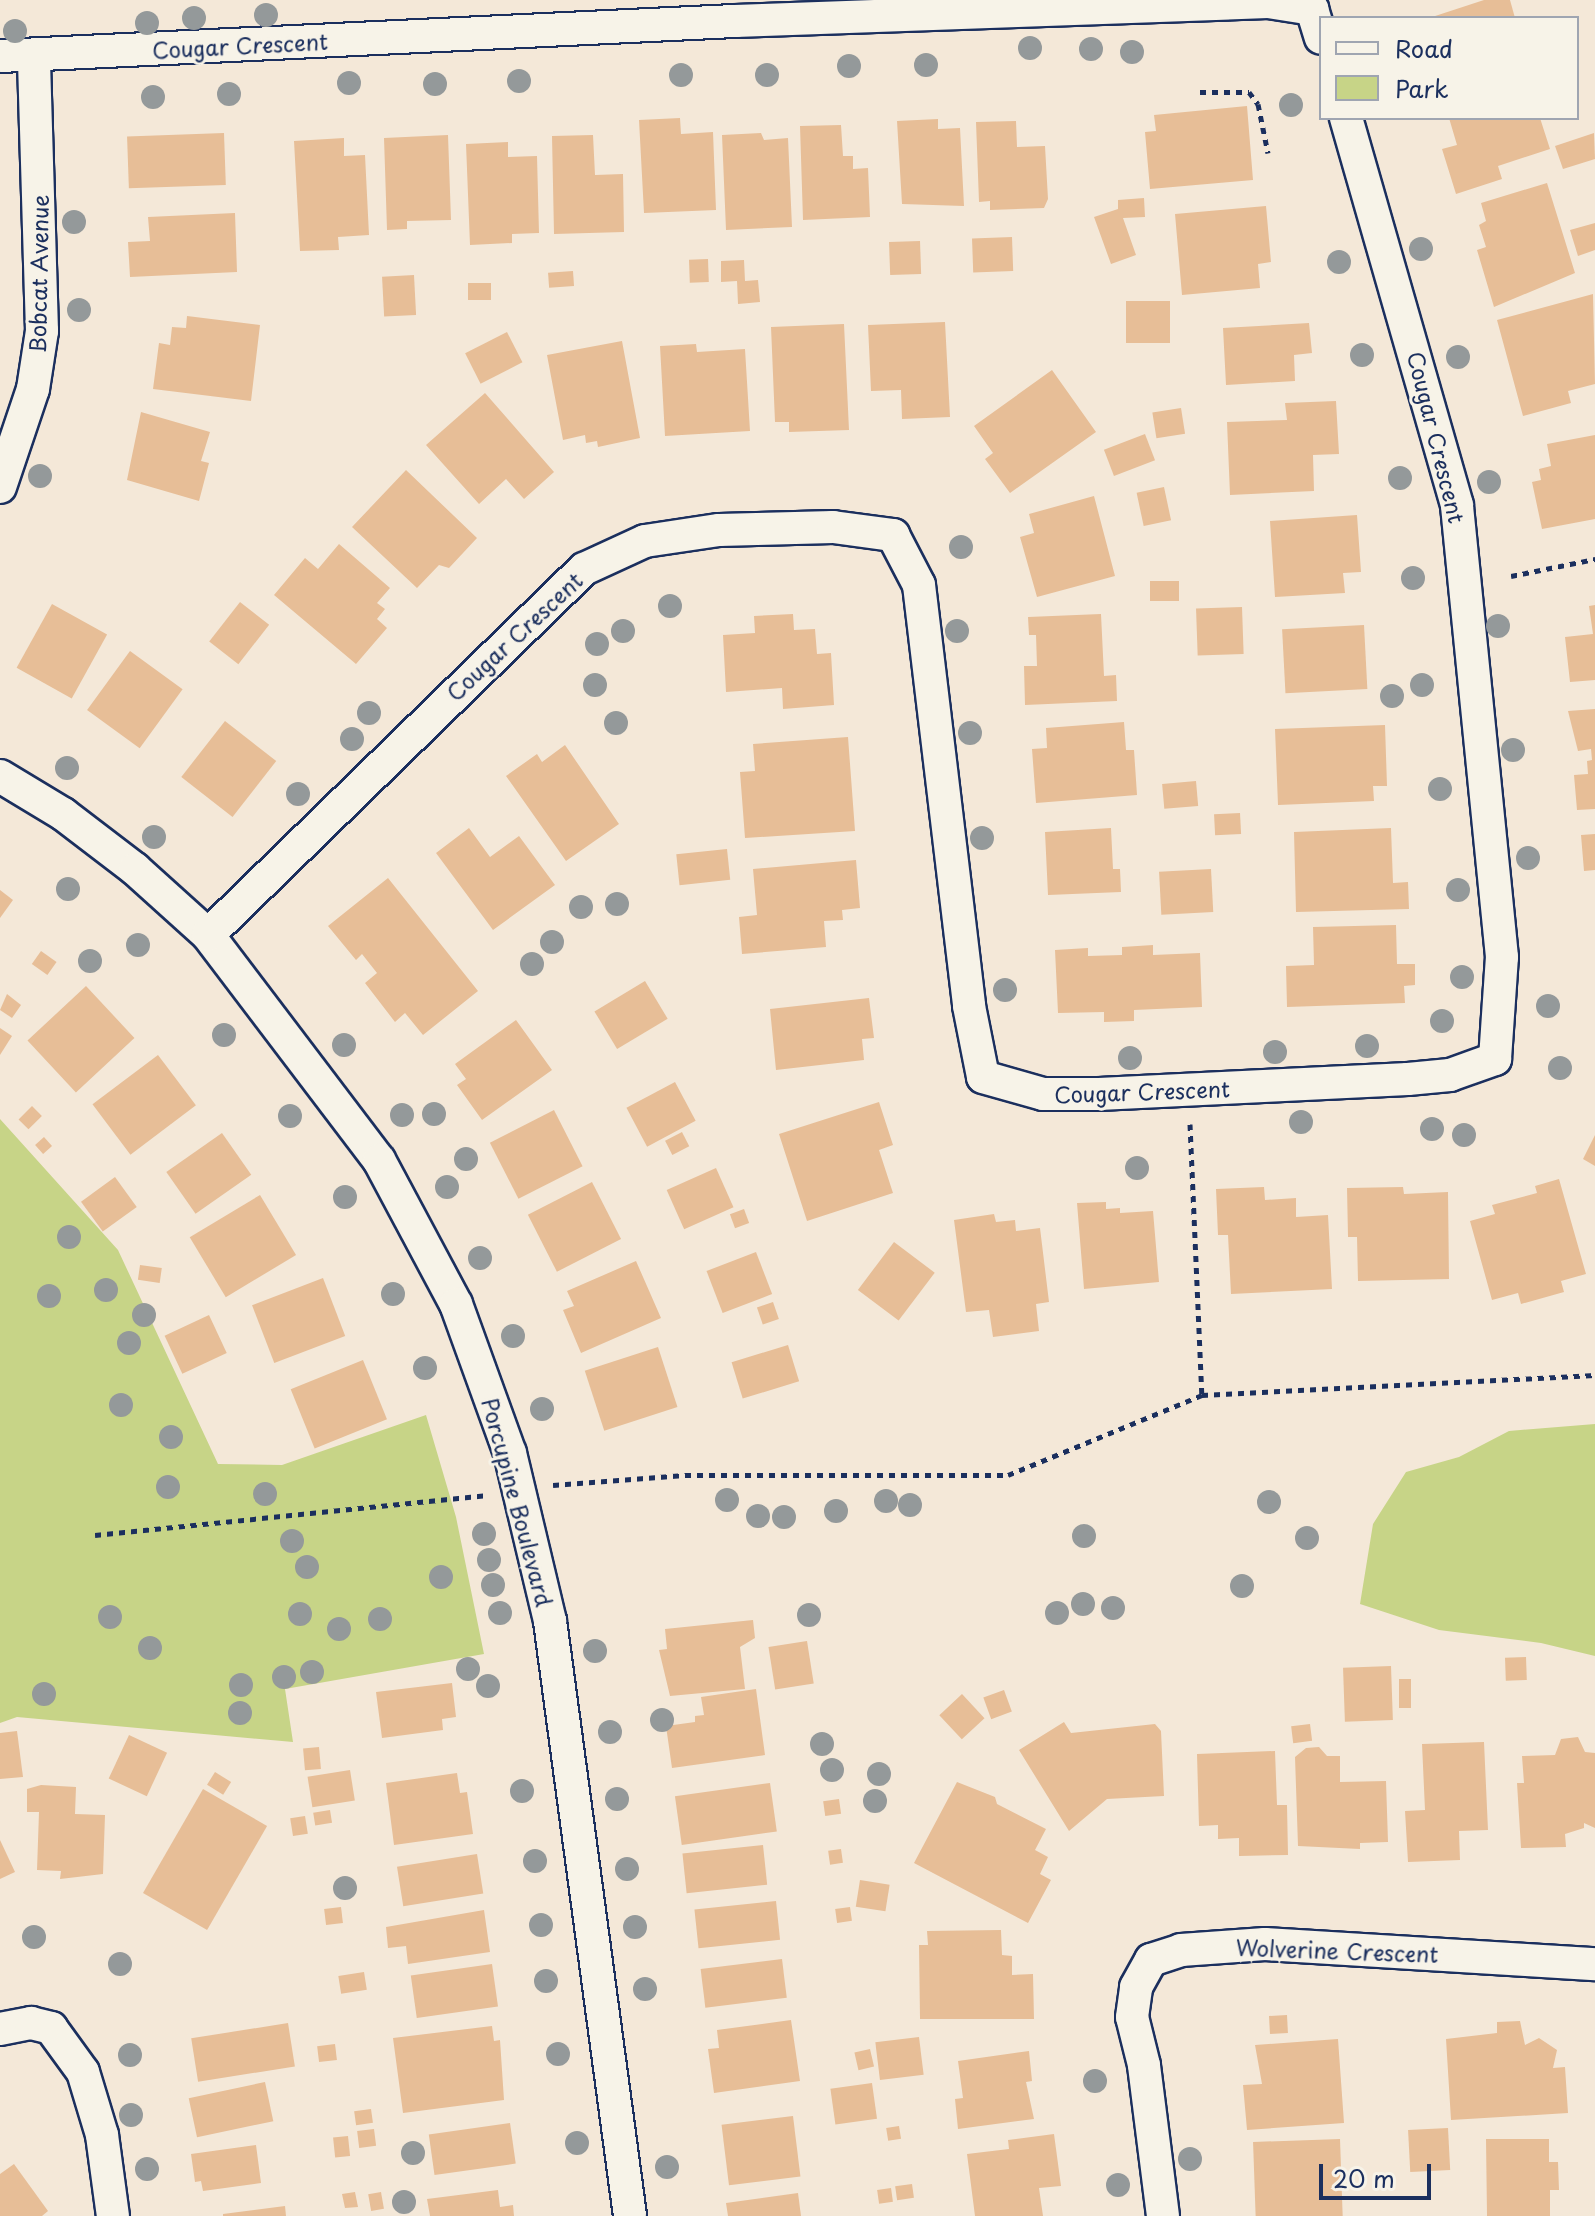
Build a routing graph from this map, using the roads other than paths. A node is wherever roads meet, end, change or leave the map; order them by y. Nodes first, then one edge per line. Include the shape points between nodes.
1 (1319, 32) edge
2 (0, 56) edge
3 (34, 56) junction
4 (1347, 120) edge
5 (0, 487) edge
6 (0, 776) edge
7 (208, 935) junction
8 (1595, 1964) edge
9 (0, 2029) edge
10 (113, 2216) edge
11 (630, 2216) edge
12 (1163, 2216) edge

1 - 3 street, Cougar Crescent via 1312,9 1268,2 739,20
2 - 3 street, Cougar Crescent
3 - 5 street, Bobcat Avenue via 42,331 33,389
4 - 7 street, Cougar Crescent via 1457,505 1502,957 1495,1059 1450,1075 1189,1090 1043,1094 983,1077 969,1006 919,585 893,535 833,527 719,530 645,541 584,569
6 - 7 street, Porcupine Boulevard via 63,814 135,869
7 - 11 street, Porcupine Boulevard via 379,1160 415,1219 456,1304 520,1492 553,1637
8 - 12 street, Wolverine Crescent via 1265,1944 1181,1950 1151,1960 1136,1987 1132,2017 1144,2065
9 - 10 street via 31,2023 51,2028 83,2072 102,2135

